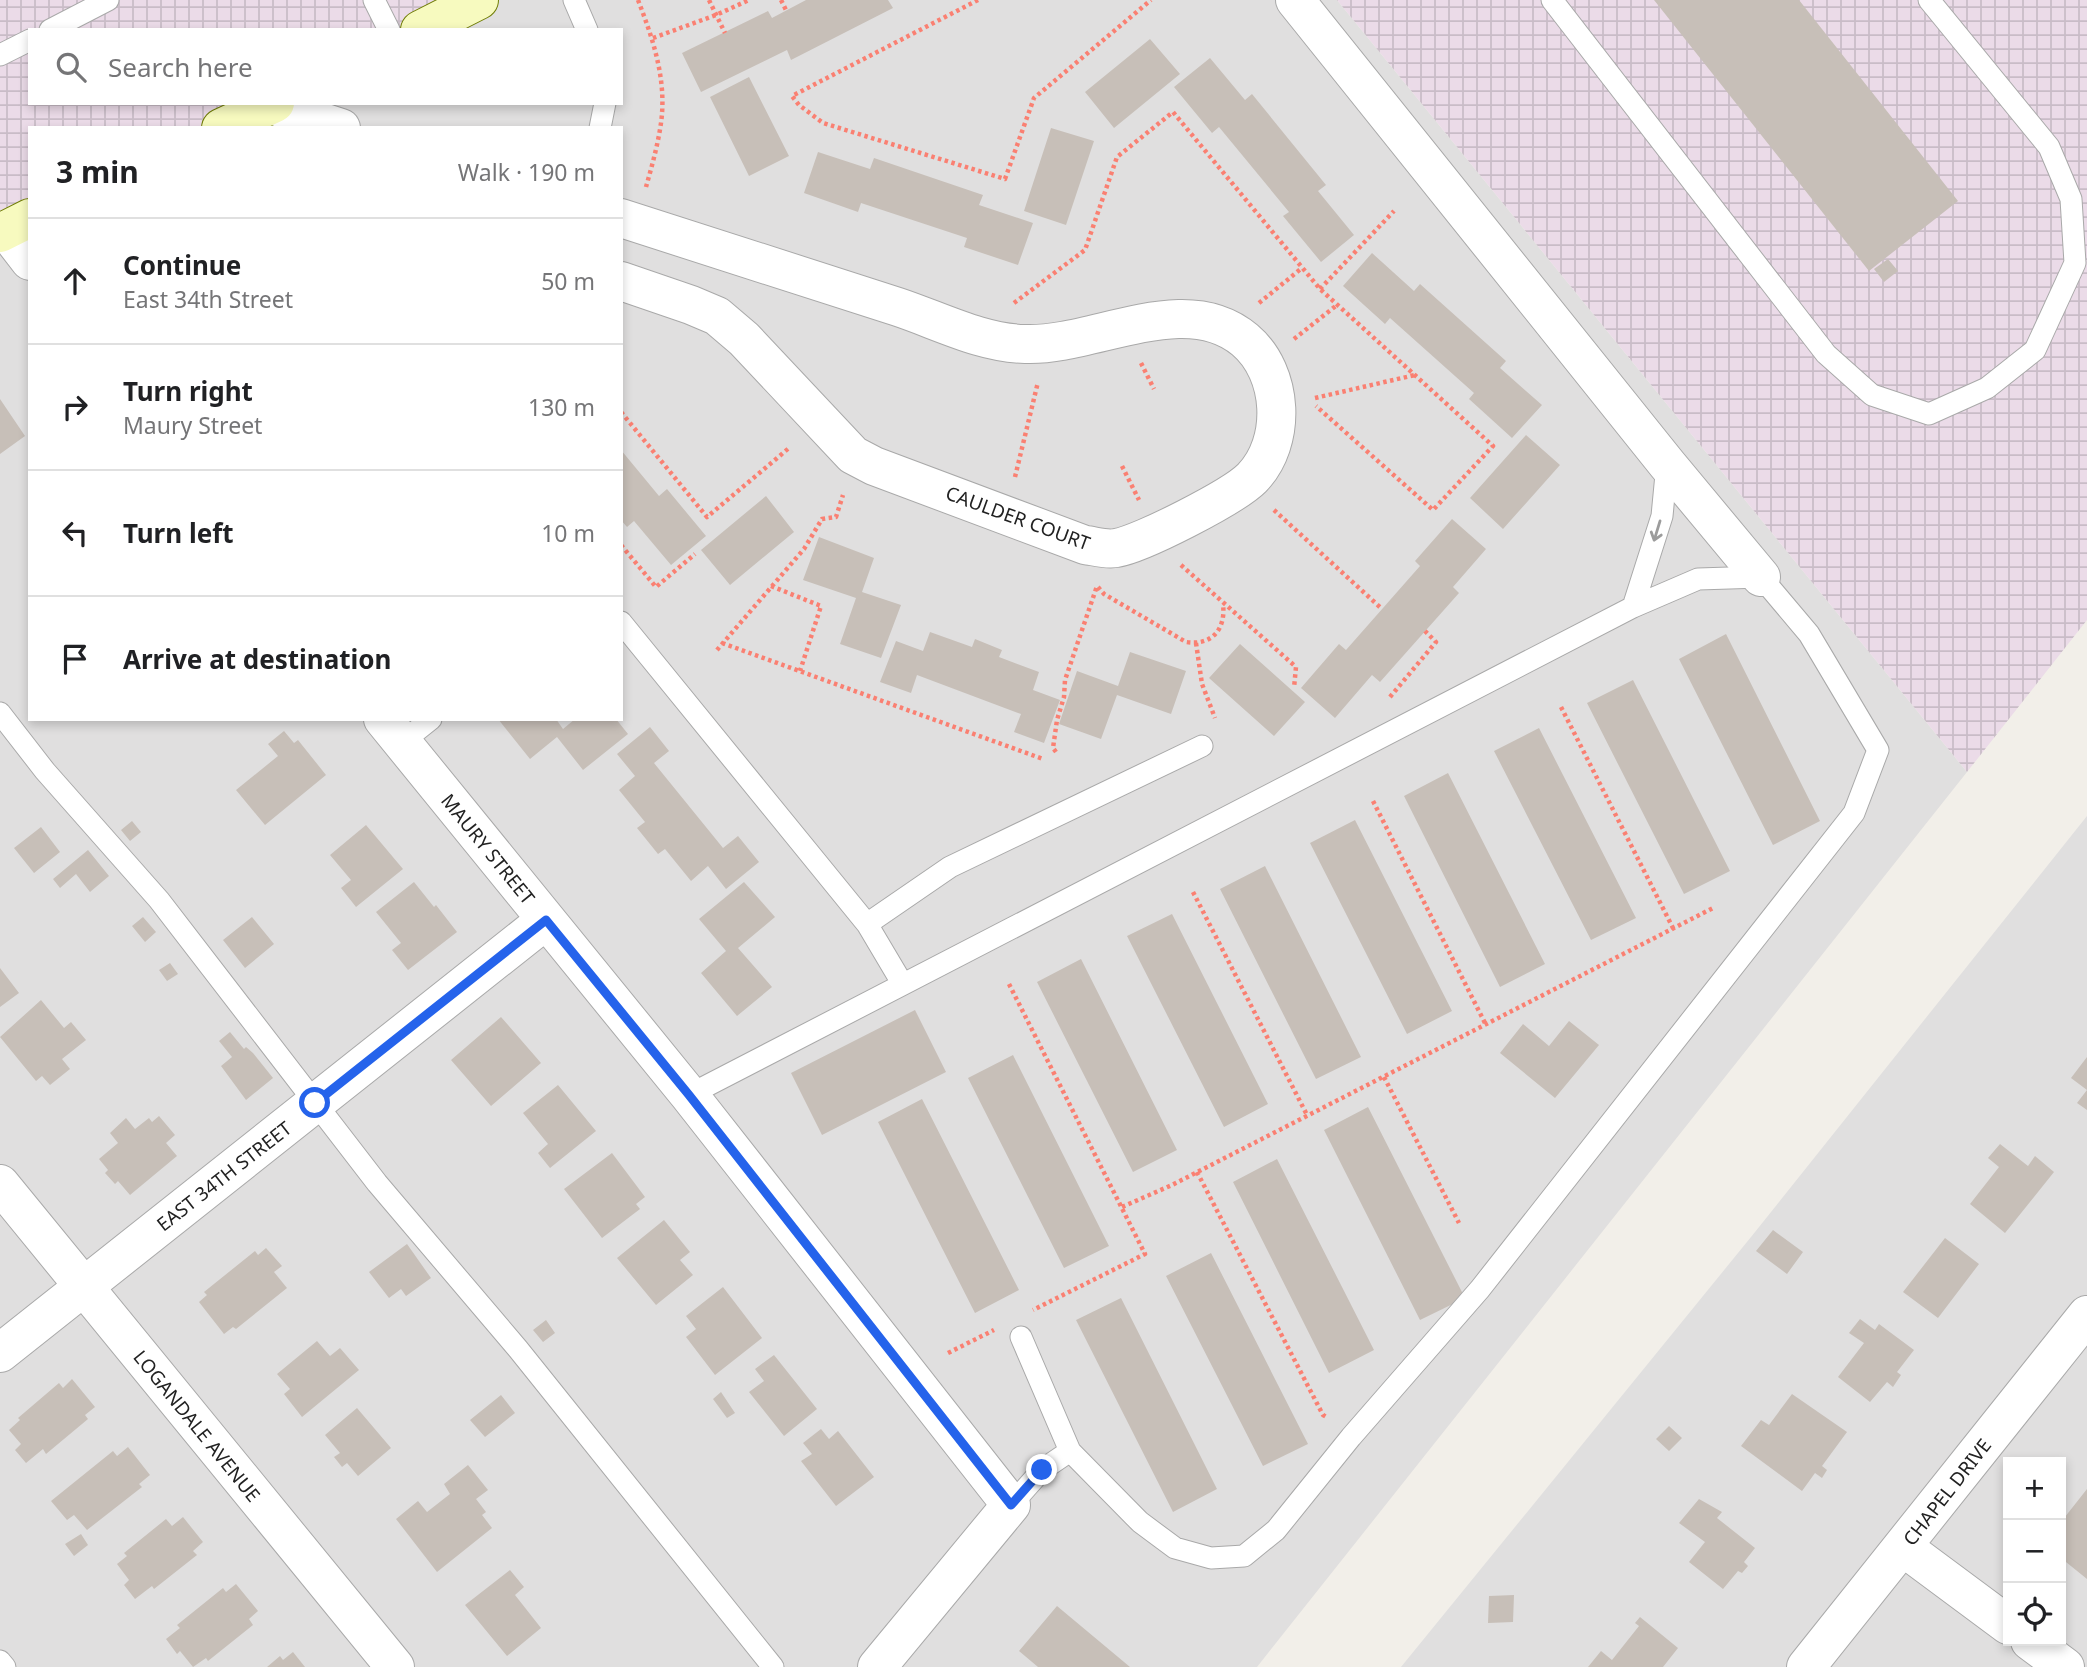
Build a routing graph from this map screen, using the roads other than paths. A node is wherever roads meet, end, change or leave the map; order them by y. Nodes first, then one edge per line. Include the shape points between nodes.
1 (108, 0) edge
2 (374, 0) edge
3 (479, 0) edge
4 (574, 0) edge
5 (1295, 0) edge
6 (1552, 0) edge
7 (1929, 0) edge
8 (54, 28) edge
9 (388, 28) edge
10 (424, 28) edge
11 (586, 28) edge
12 (28, 41) edge
13 (0, 55) edge
14 (271, 105) edge
15 (276, 105) edge
16 (605, 105) edge
17 (225, 126) edge
18 (335, 126) edge
19 (600, 126) edge
20 (623, 219) edge
21 (9, 225) edge
22 (28, 258) edge
23 (623, 282) edge
24 (1667, 464) junction
25 (1761, 577) junction
26 (1633, 607) junction
27 (623, 624) edge
28 (0, 713) edge
29 (424, 721) edge
30 (392, 731) edge
31 (1202, 747) dead end
32 (546, 920) junction
33 (867, 924) junction
34 (902, 983) junction
35 (689, 1095) junction
36 (315, 1103) junction
37 (0, 1184) edge
38 (83, 1287) junction
39 (2087, 1315) edge
40 (1021, 1327) road end
41 (0, 1353) edge
42 (1070, 1451) junction
43 (1011, 1505) junction
44 (1903, 1547) junction
45 (2003, 1621) edge
46 (2037, 1646) edge
47 (0, 1661) edge
48 (5, 1667) edge
49 (395, 1667) edge
50 (773, 1667) edge
51 (877, 1667) edge
52 (1806, 1667) edge
53 (2065, 1667) edge

1 - 8 lane
2 - 9 lane
3 - 10 street
4 - 11 lane
5 - 24 street
6 - 7 lane via 1826,354 1872,395 1929,414 1987,387 2035,350 2075,264 2071,199 2049,147
12 - 13 lane
14 - 17 street
15 - 18 street
16 - 19 lane
20 - 23 street, CAULDER COURT via 991,340 1040,345 1171,319 1222,326 1245,340 1265,363 1275,390 1270,450 1251,478 1147,538 1112,549 1084,545 853,455 744,339 716,316
21 - 22 street
24 - 25 street
24 -> 26 lane via 1662,516
25 - 26 lane via 1698,579
25 - 42 lane via 1809,634 1878,750 1854,813 1480,1289 1276,1530 1244,1556 1211,1558 1175,1548 1140,1522
26 - 34 lane
27 - 33 lane
28 - 36 lane via 159,900
29 - 30 lane
30 - 32 street, MAURY STREET
31 - 33 lane via 950,867
32 - 35 street, MAURY STREET
32 - 36 street, EAST 34TH STREET
33 - 34 lane
34 - 35 lane
35 - 43 street, MAURY STREET
36 - 38 street, EAST 34TH STREET
36 - 50 lane
37 - 38 street, LOGANDALE AVENUE
38 - 41 street, EAST 34TH STREET
38 - 49 street, LOGANDALE AVENUE
39 - 44 street, CHAPEL DRIVE
40 - 42 lane
42 - 43 lane via 1042,1470
43 - 51 street
44 - 45 street
44 - 52 street, CHAPEL DRIVE
46 - 53 street
47 - 48 lane

